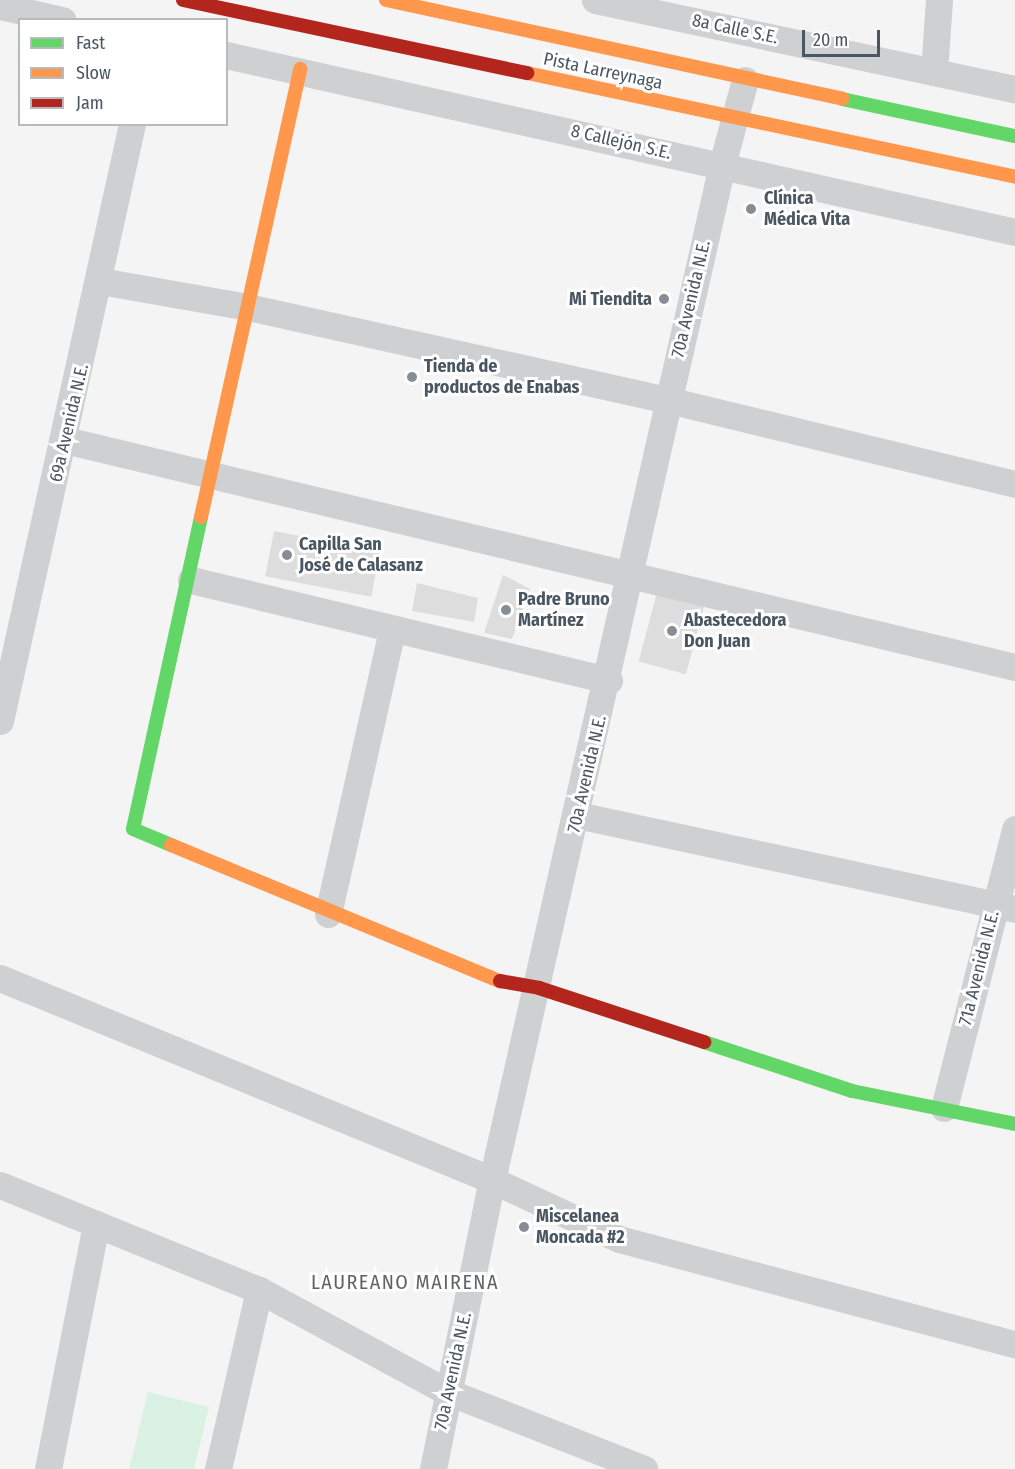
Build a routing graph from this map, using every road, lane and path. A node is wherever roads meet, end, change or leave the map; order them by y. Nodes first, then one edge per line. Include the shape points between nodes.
1 (183, 0) edge
2 (386, 0) edge
3 (595, 0) edge
4 (939, 0) edge
5 (0, 6) edge
6 (53, 18) edge
7 (228, 55) edge
8 (300, 69) junction
9 (934, 72) junction
10 (745, 80) junction
11 (1015, 89) edge
12 (733, 117) junction
13 (132, 126) edge
14 (1015, 136) edge
15 (722, 165) junction
16 (1015, 177) edge
17 (1015, 232) edge
18 (100, 280) junction
19 (248, 307) junction
20 (668, 400) junction
21 (65, 440) junction
22 (211, 476) junction
23 (1015, 484) edge
24 (631, 573) junction
25 (191, 579) junction
26 (392, 629) junction
27 (1015, 667) edge
28 (609, 680) junction
29 (0, 721) edge
30 (577, 815) junction
31 (1015, 829) edge
32 (1005, 908) edge
33 (328, 914) junction
34 (0, 978) edge
35 (539, 988) junction
36 (944, 1108) junction
37 (1015, 1124) edge
38 (492, 1180) junction
39 (0, 1185) edge
40 (96, 1224) junction
41 (259, 1290) junction
42 (1015, 1344) edge
43 (448, 1392) junction
44 (48, 1469) edge
45 (218, 1469) edge
46 (433, 1469) edge
47 (644, 1469) edge

1 - 12 street, Pista Larreynaga
2 - 10 street, Pista Larreynaga
3 - 9 street, 8a Calle S.E.
4 - 9 street
5 - 6 street
7 - 8 street, 8 Callejón S.E.
8 - 15 street, 8 Callejón S.E.
8 - 19 street
9 - 11 street, 8a Calle S.E.
10 - 12 street, 70a Avenida N.E.
10 - 14 street, Pista Larreynaga
12 - 15 street, 70a Avenida N.E.
12 - 16 street, Pista Larreynaga
13 - 18 street, 69a Avenida N.E.
15 - 17 street, 8 Callejón S.E.
15 - 20 street, 70a Avenida N.E.
18 - 19 street
18 - 21 street, 69a Avenida N.E.
19 - 20 street
19 - 22 street
20 - 23 street
20 - 24 street, 70a Avenida N.E.
21 - 22 street
21 - 29 street, 69a Avenida N.E.
22 - 24 street
22 - 25 street
24 - 27 street
24 - 28 street, 70a Avenida N.E.
25 - 26 street
25 - 33 street via 133,829
26 - 28 street
26 - 33 street
28 - 30 street, 70a Avenida N.E.
30 - 32 street
30 - 35 street, 70a Avenida N.E.
31 - 32 street, 71a Avenida N.E.
32 - 36 street, 71a Avenida N.E.
33 - 35 street via 487,978
34 - 38 street
35 - 36 street via 852,1091
35 - 38 street, 70a Avenida N.E.
36 - 37 street
38 - 42 street via 619,1239
38 - 43 street, 70a Avenida N.E.
39 - 40 street
40 - 41 street
40 - 44 street
41 - 43 street
41 - 45 street
43 - 46 street, 70a Avenida N.E.
43 - 47 street

